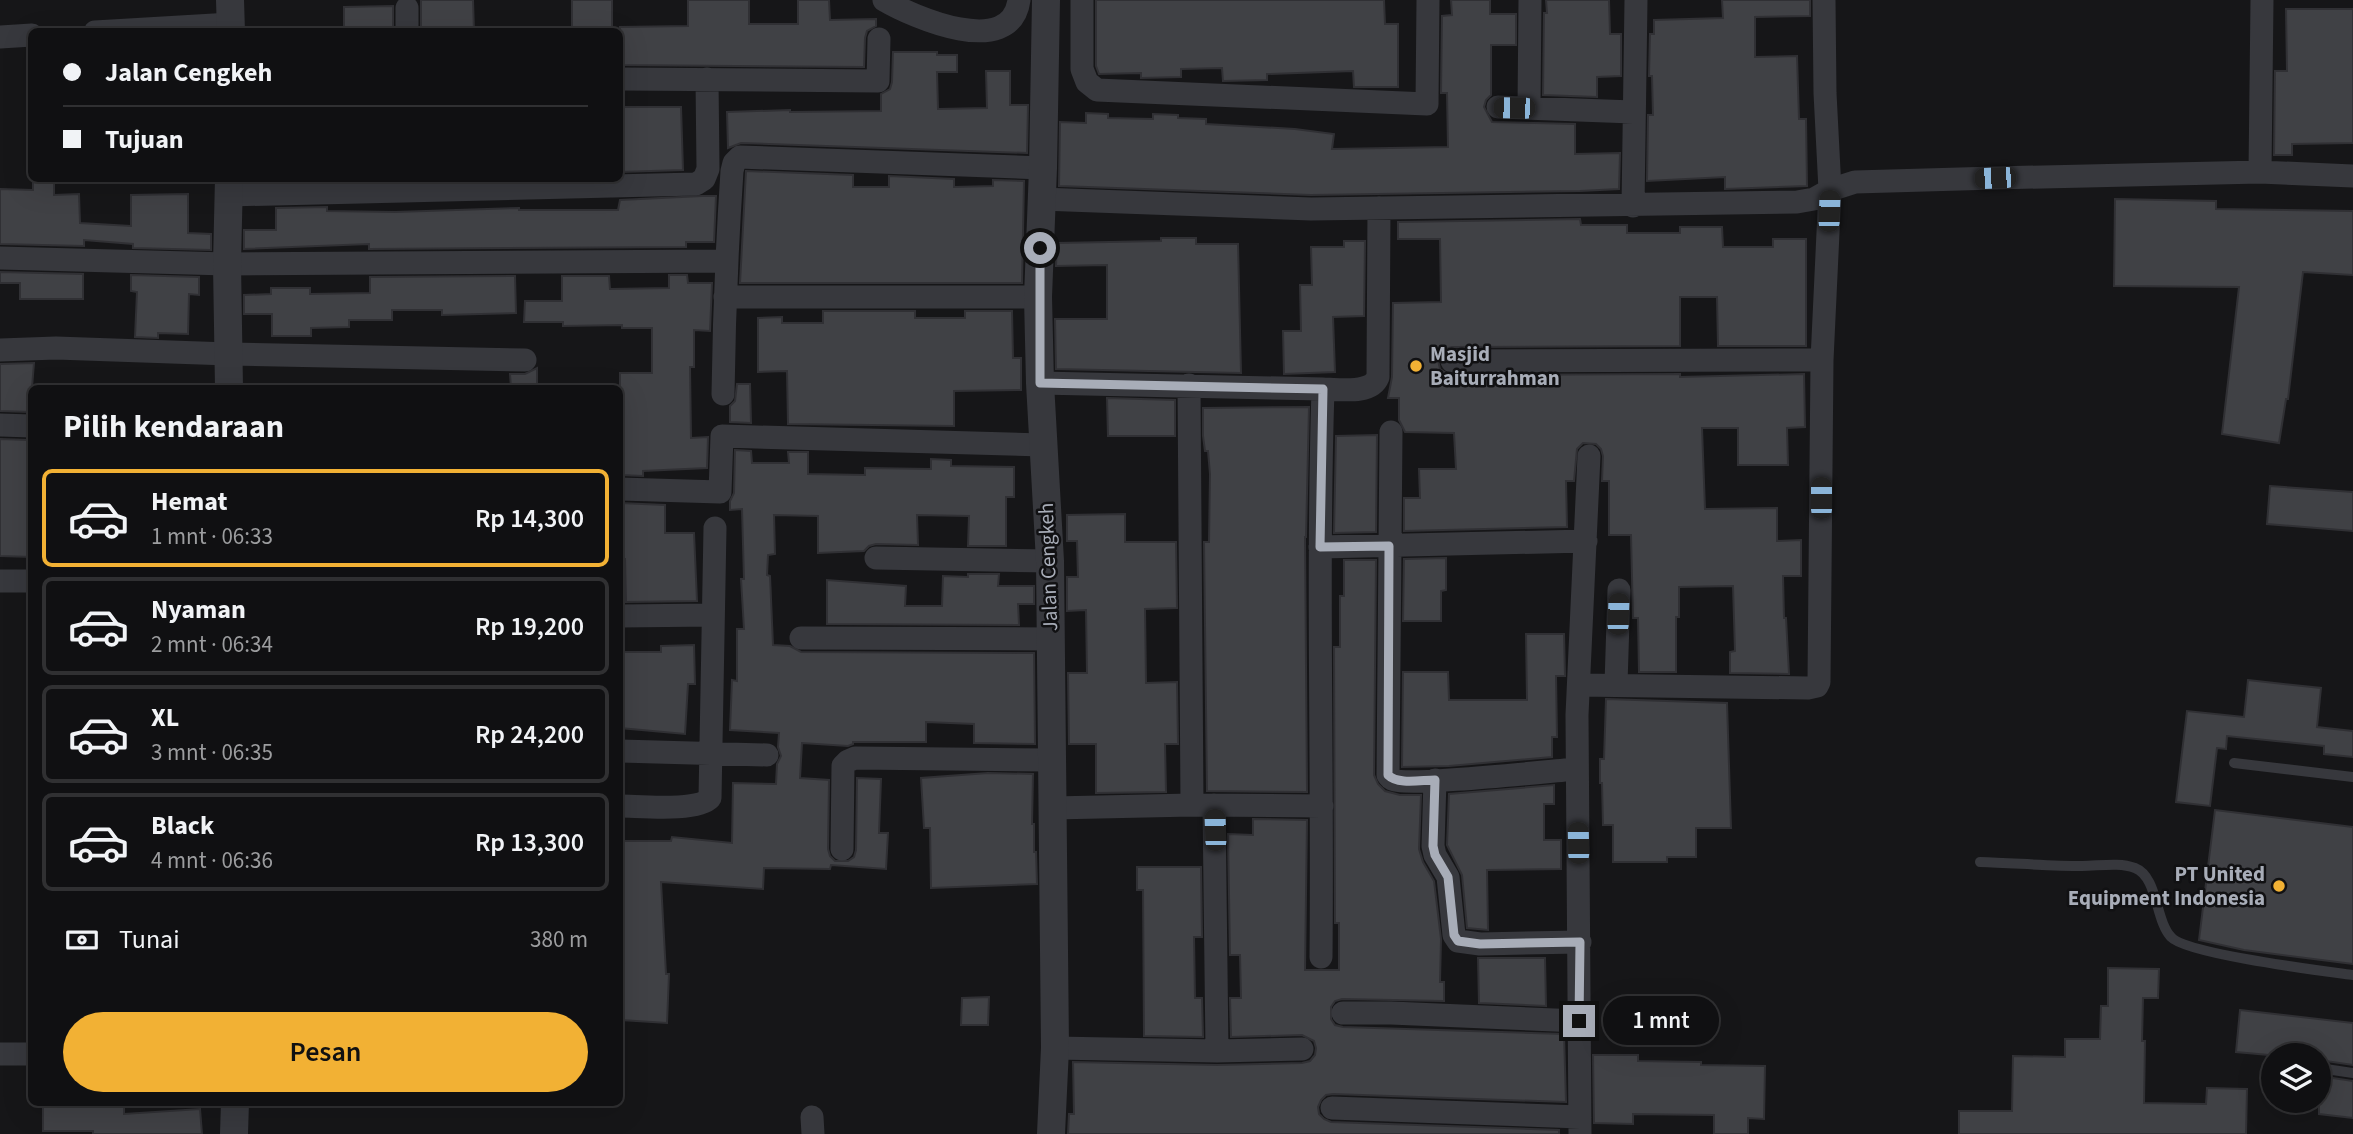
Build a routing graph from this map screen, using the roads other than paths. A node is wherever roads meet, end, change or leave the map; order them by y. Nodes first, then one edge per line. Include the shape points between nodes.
1 (884, 0) edge
2 (1019, 0) edge
3 (1045, 0) edge
4 (1082, 0) edge
5 (1427, 0) edge
6 (1530, 0) edge
7 (1636, 0) edge
8 (1824, 0) edge
9 (2262, 0) edge
10 (407, 8) dead end
11 (230, 19) edge
12 (137, 28) edge
13 (407, 28) edge
14 (28, 35) edge
15 (0, 37) edge
16 (879, 39) dead end
17 (623, 79) edge
18 (707, 79) junction
19 (1498, 107) dead end
20 (1529, 108) junction
21 (1633, 111) junction
22 (1043, 168) junction
23 (2260, 172) junction
24 (2353, 176) edge
25 (457, 183) edge
26 (229, 187) edge
27 (1830, 190) junction
28 (1041, 199) junction
29 (1633, 206) junction
30 (1379, 208) junction
31 (0, 258) edge
32 (726, 261) junction
33 (227, 264) junction
34 (724, 297) junction
35 (1038, 297) junction
36 (0, 350) edge
37 (229, 354) junction
38 (525, 360) dead end
39 (1822, 360) junction
40 (1452, 361) dead end
41 (1040, 383) junction
42 (229, 385) edge
43 (1189, 385) junction
44 (1323, 389) junction
45 (723, 394) dead end
46 (0, 425) edge
47 (28, 426) edge
48 (1391, 432) dead end
49 (1043, 444) junction
50 (1588, 456) dead end
51 (623, 489) edge
52 (715, 528) dead end
53 (1586, 541) junction
54 (1389, 546) junction
55 (1320, 547) junction
56 (876, 558) dead end
57 (1050, 561) junction
58 (0, 581) edge
59 (28, 581) edge
60 (1619, 590) dead end
61 (713, 615) junction
62 (623, 616) edge
63 (801, 638) dead end
64 (1051, 639) junction
65 (1616, 684) junction
66 (1579, 685) junction
67 (623, 751) edge
68 (710, 753) junction
69 (767, 755) dead end
70 (1051, 760) junction
71 (2234, 763) dead end
72 (1577, 769) junction
73 (2353, 777) edge
74 (1435, 780) junction
75 (1203, 805) junction
76 (623, 806) edge
77 (1322, 807) junction
78 (1053, 808) junction
79 (842, 849) dead end
80 (1980, 862) dead end
81 (1580, 942) junction
82 (1321, 957) dead end
83 (2353, 975) edge
84 (1343, 1013) dead end
85 (1579, 1021) junction
86 (1055, 1048) junction
87 (1302, 1049) dead end
88 (1217, 1051) junction
89 (0, 1054) edge
90 (28, 1054) edge
91 (2331, 1070) edge
92 (2353, 1073) edge
93 (235, 1106) edge
94 (1332, 1108) dead end
95 (1580, 1126) edge
96 (234, 1134) edge
97 (1051, 1134) edge

1 - 2 street via 926,21 976,31 1010,20
3 - 22 street, Jalan Cengkeh
4 - 5 street via 1082,69 1097,90 1427,104
6 - 20 street
7 - 21 street
8 - 27 street
9 - 23 street
10 - 13 street
11 - 12 street
14 - 15 street
16 - 18 street via 878,80
17 - 18 street
18 - 25 street via 708,169 701,182
19 - 20 street
20 - 21 street
21 - 29 street
22 - 28 street, Jalan Cengkeh
22 - 32 street via 740,157 733,170
23 - 24 street
23 - 27 street via 1855,182
25 - 26 street
26 - 33 street
27 - 29 street via 1797,202
27 - 39 street
28 - 30 street
28 - 35 street, Jalan Cengkeh
29 - 30 street
30 - 44 street via 1378,377 1369,388
31 - 33 street
32 - 33 street
32 - 34 street
33 - 37 street
34 - 35 street
34 - 45 street
35 - 41 street, Jalan Cengkeh
36 - 37 street
37 - 38 street
37 - 42 street
39 - 40 street
39 - 65 street via 1817,686
41 - 43 street
41 - 49 street, Jalan Cengkeh
43 - 44 street
43 - 75 street
44 - 55 street
46 - 47 street
48 - 54 street
49 - 51 street via 722,436 720,492
49 - 57 street, Jalan Cengkeh
50 - 53 street
52 - 61 street
53 - 54 street
53 - 66 street
54 - 55 street
54 - 74 street via 1387,771 1394,779
55 - 77 street
56 - 57 street
57 - 64 street, Jalan Cengkeh
58 - 59 street
60 - 65 street
61 - 62 street
61 - 68 street
63 - 64 street
64 - 70 street, Jalan Cengkeh
65 - 66 street
66 - 72 street
67 - 68 street
68 - 69 street
68 - 76 street via 711,793 705,804
70 - 78 street, Jalan Cengkeh
70 - 79 street via 855,758 844,766
71 - 73 lane
72 - 74 street
72 - 81 street
74 - 81 street via 1433,846 1448,877 1456,939 1480,944
75 - 77 street
75 - 78 street
75 - 88 street
77 - 82 street
78 - 86 street, Jalan Cengkeh
80 - 83 lane via 2138,869 2150,883 2162,926 2173,940 2272,964
81 - 85 street
84 - 85 street
85 - 95 street
86 - 88 street
86 - 97 street, Jalan Cengkeh
87 - 88 street
89 - 90 street
91 - 92 lane
93 - 96 street
94 - 95 street

